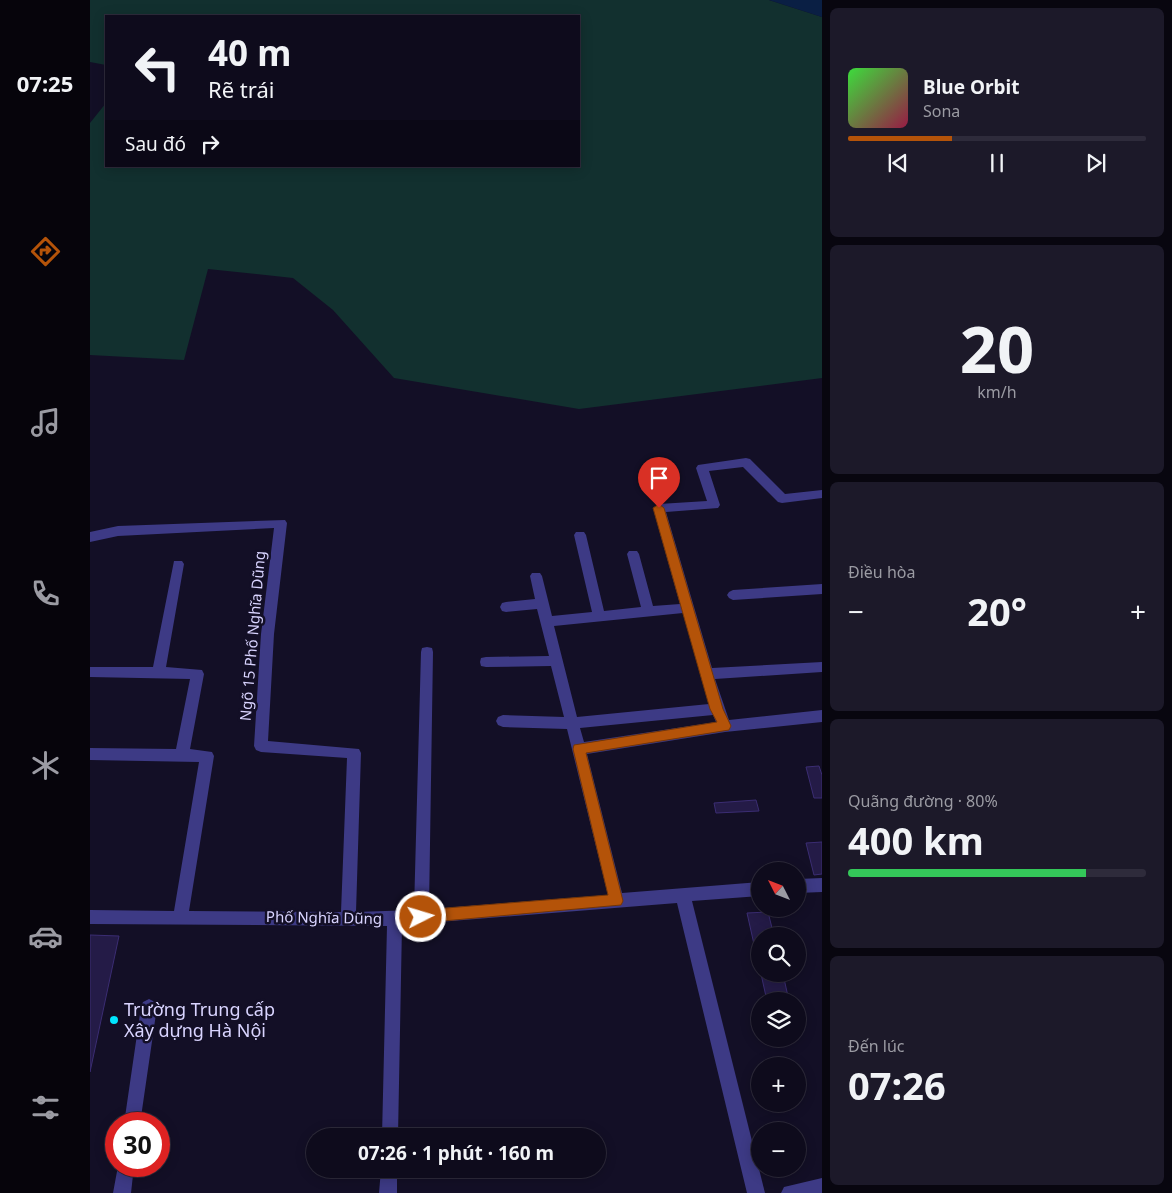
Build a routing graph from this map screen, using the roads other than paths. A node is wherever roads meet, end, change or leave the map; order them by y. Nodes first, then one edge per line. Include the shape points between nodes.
1 (822, 494) edge
2 (580, 535) dead end
3 (90, 537) edge
4 (633, 554) dead end
5 (178, 564) dead end
6 (536, 576) dead end
7 (822, 589) edge
8 (733, 595) dead end
9 (542, 604) junction
10 (506, 607) dead end
11 (687, 608) junction
12 (648, 611) junction
13 (599, 616) junction
14 (546, 622) junction
15 (427, 652) dead end
16 (556, 661) junction
17 (486, 662) dead end
18 (822, 667) edge
19 (90, 672) edge
20 (159, 672) junction
21 (706, 674) junction
22 (716, 709) junction
23 (822, 716) edge
24 (503, 721) dead end
25 (572, 723) junction
26 (725, 726) junction
27 (579, 749) junction
28 (90, 754) edge
29 (182, 755) junction
30 (822, 884) edge
31 (806, 885) edge
32 (751, 890) edge
33 (683, 896) junction
34 (616, 901) junction
35 (90, 917) edge
36 (180, 917) junction
37 (421, 917) junction
38 (348, 918) junction
39 (395, 919) junction
40 (150, 1007) dead end
41 (134, 1112) edge
42 (390, 1128) edge
43 (124, 1177) edge
44 (389, 1178) edge
45 (822, 1186) edge
46 (122, 1193) edge
47 (388, 1193) edge
48 (756, 1193) edge
49 (792, 1193) edge

1 - 11 street via 782,499 746,462 702,468 714,505 659,508
2 - 13 street
3 - 38 street, Ngõ 15 Phố Nghĩa Dũng via 118,531 281,523 272,574 263,678 262,746 354,753
4 - 12 street
5 - 20 street
6 - 9 street
7 - 8 street
9 - 10 street
9 - 14 street
11 - 12 street
11 - 21 street
12 - 13 street
13 - 14 street
14 - 16 street
15 - 37 street
16 - 17 street
16 - 25 street
18 - 21 street
19 - 20 street
20 - 29 street via 197,674
21 - 22 street
22 - 25 street
22 - 26 street
23 - 26 street
24 - 25 street
25 - 27 street
26 - 27 street
27 - 34 street
28 - 29 street
29 - 36 street via 207,756
30 - 31 street
32 - 33 street, Phố Nghĩa Dũng
33 - 34 street, Phố Nghĩa Dũng
33 - 48 street
34 - 37 street, Phố Nghĩa Dũng
35 - 36 street, Phố Nghĩa Dũng
36 - 38 street, Phố Nghĩa Dũng
37 - 39 street, Phố Nghĩa Dũng
38 - 39 street, Phố Nghĩa Dũng
39 - 42 street
40 - 41 street
43 - 46 street
44 - 47 street
45 - 49 street

